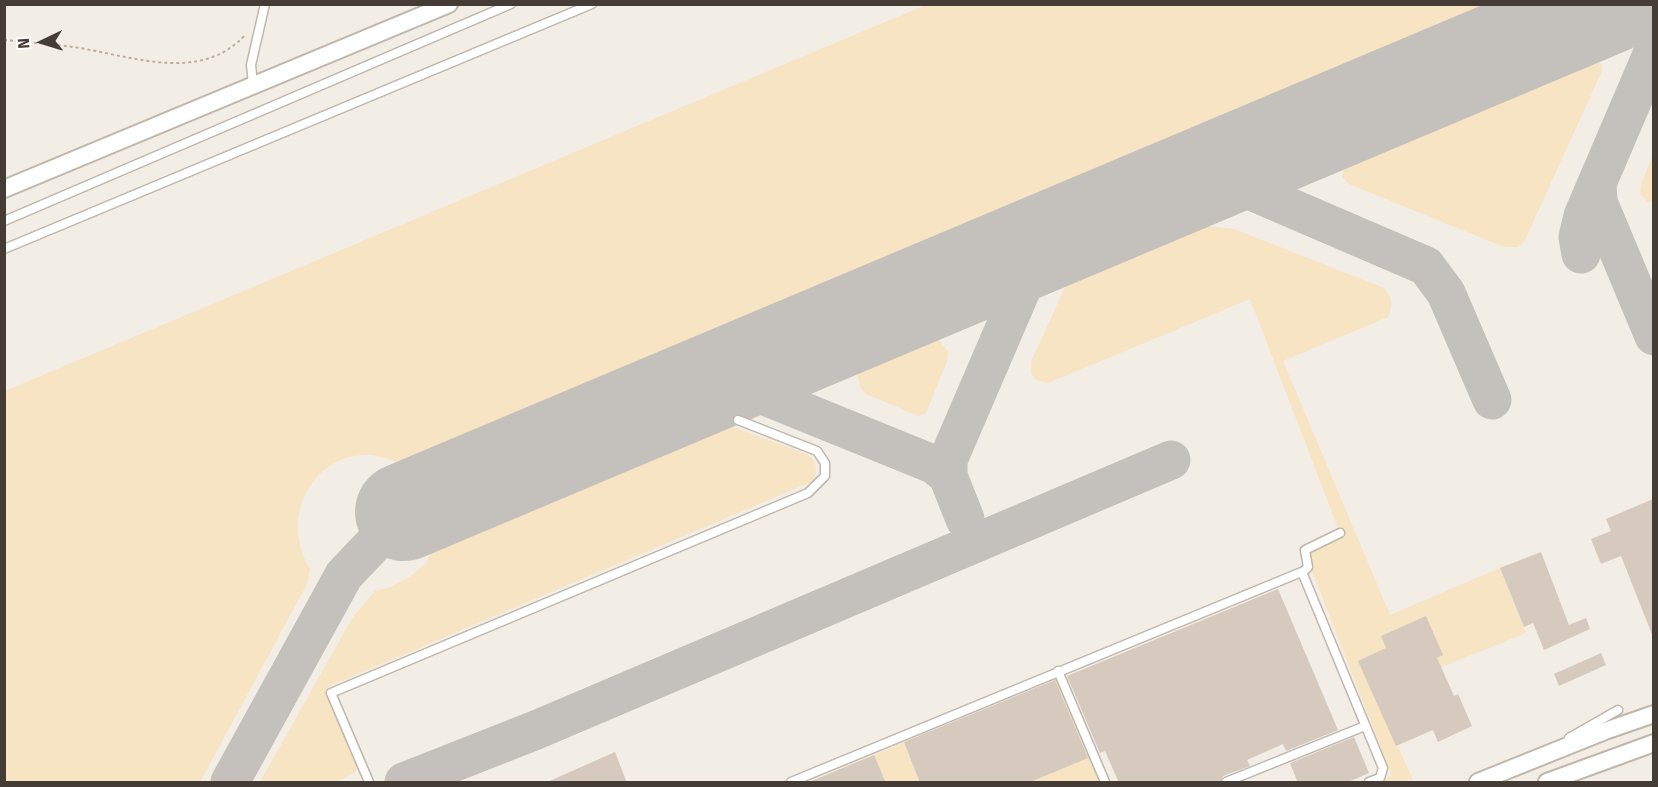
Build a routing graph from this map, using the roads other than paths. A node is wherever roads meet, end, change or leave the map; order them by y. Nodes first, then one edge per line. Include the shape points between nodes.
1 (265, 4) edge
2 (448, 4) edge
3 (511, 4) edge
4 (592, 4) edge
5 (253, 84) junction
6 (4, 189) edge
7 (4, 221) edge
8 (4, 249) edge
9 (738, 420) dead end
10 (1340, 534) dead end
11 (1302, 572) junction
12 (1058, 671) junction
13 (1618, 710) dead end
14 (1653, 714) edge
15 (1365, 726) junction
16 (1653, 743) edge
17 (1531, 760) junction
18 (1592, 765) junction
19 (369, 783) edge
20 (791, 783) edge
21 (1106, 783) edge
22 (1226, 783) edge
23 (1369, 783) edge
24 (1478, 783) edge
25 (1547, 783) edge
26 (1566, 783) edge

1 - 5 lane via 251,66
2 - 5 street
3 - 7 lane
4 - 8 lane
5 - 6 street
9 - 19 lane via 817,451 825,463 825,476 808,493 331,693
10 - 11 lane via 1305,550 1308,567
11 - 12 lane
11 - 15 lane
12 - 20 lane
12 - 21 lane
13 - 17 lane
14 - 17 street
15 - 22 lane
15 - 23 lane via 1383,770 1380,778
16 - 18 street
17 - 24 street
18 - 25 street
18 - 26 lane

